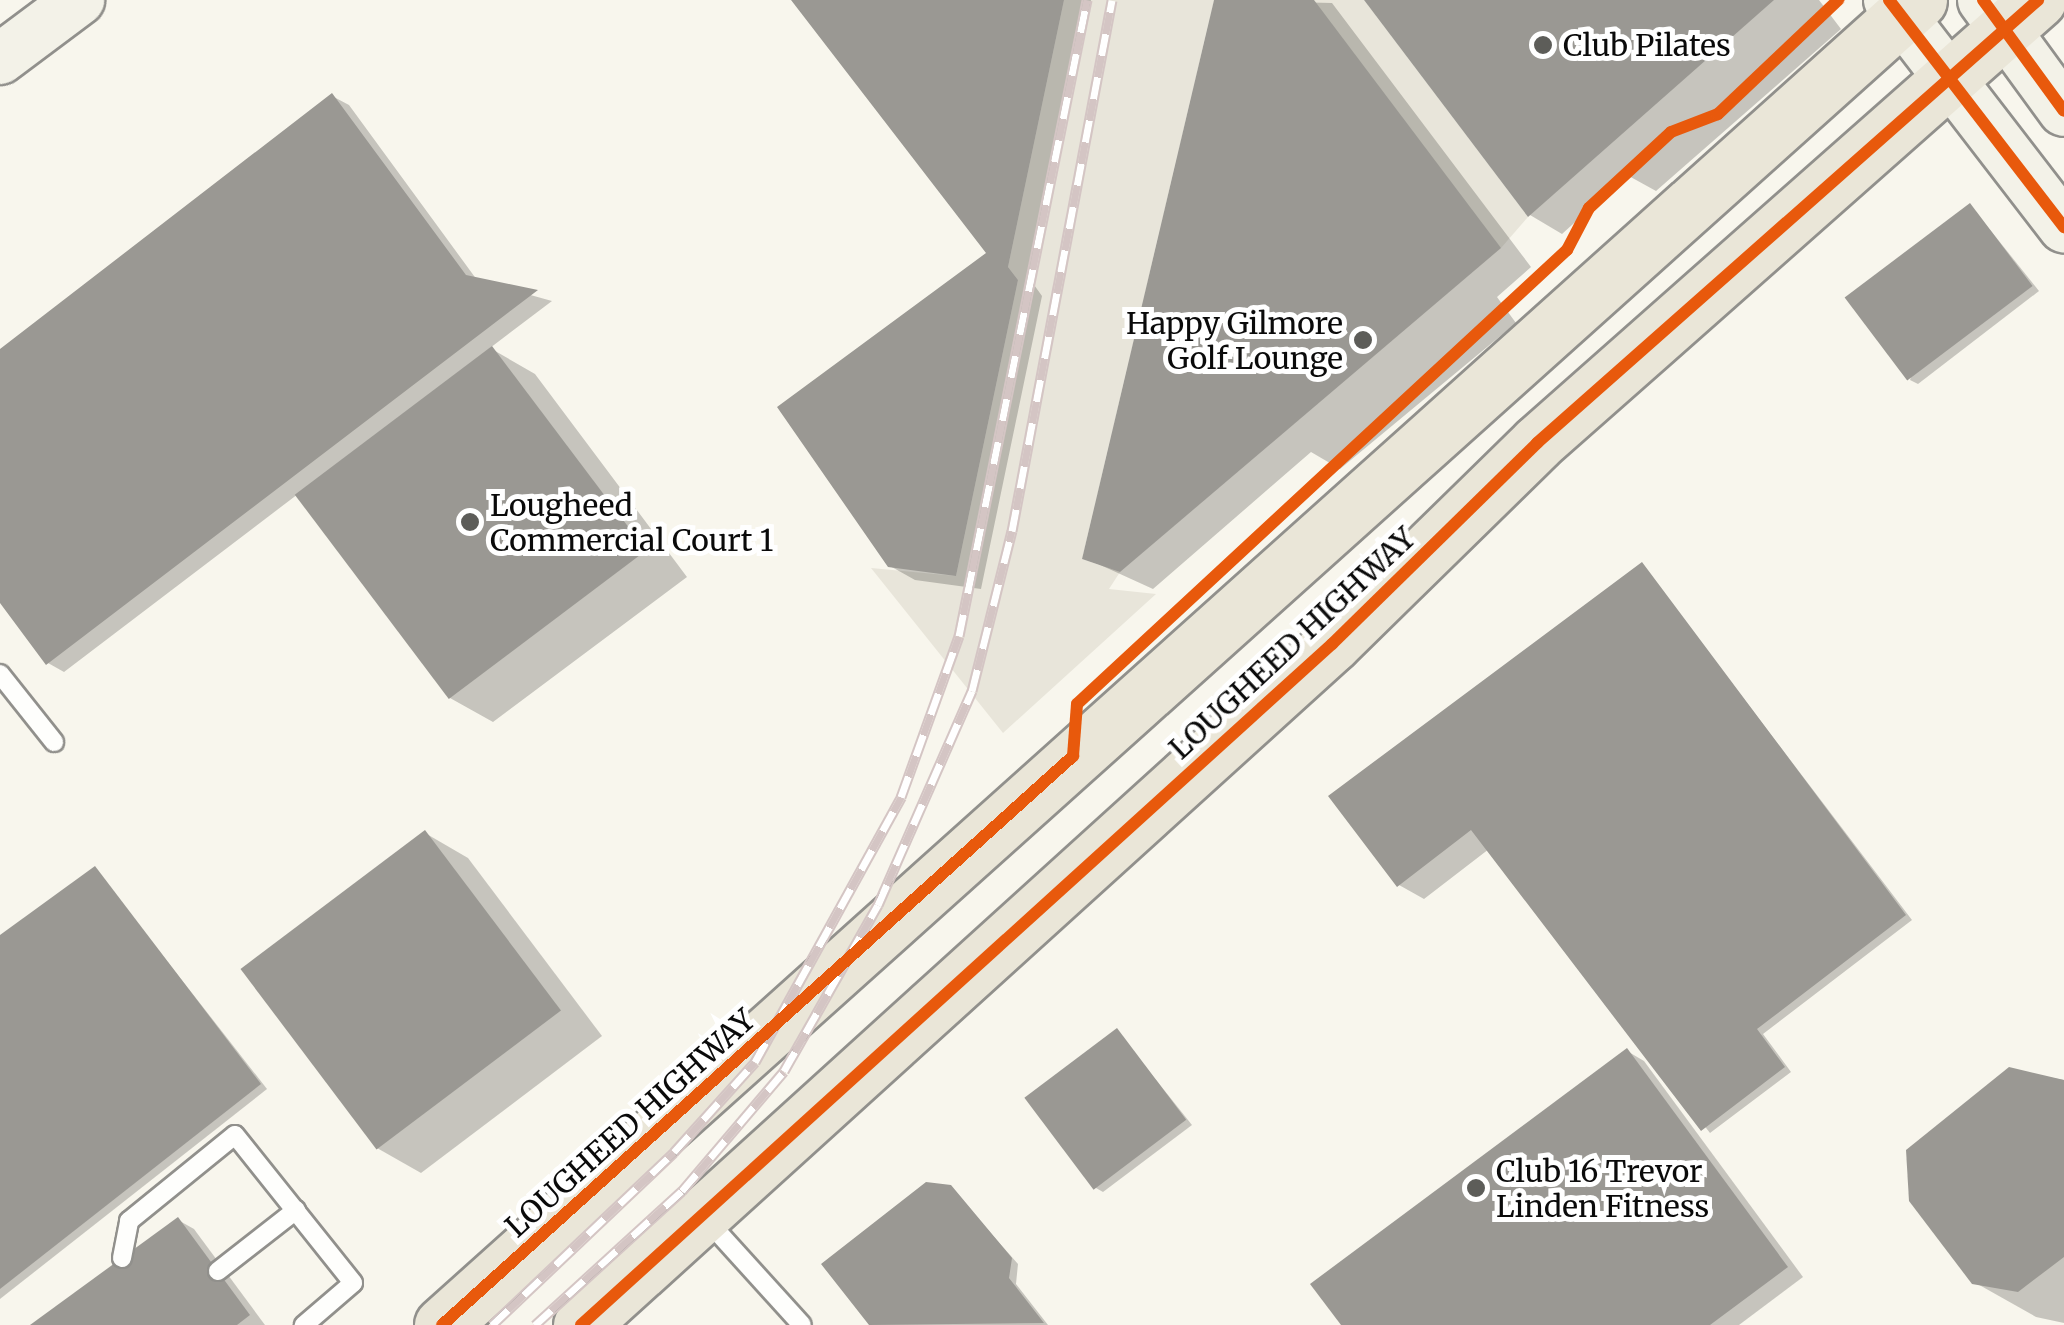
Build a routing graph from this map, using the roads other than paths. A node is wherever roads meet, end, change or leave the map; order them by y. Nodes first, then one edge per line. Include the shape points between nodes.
1 (79, 0) edge
2 (1903, 5) edge
3 (2008, 10) edge
4 (0, 59) edge
5 (1948, 77) junction
6 (2064, 112) edge
7 (2064, 227) edge
8 (0, 674) edge
9 (54, 742) dead end
10 (296, 1210) junction
11 (702, 1216) junction
12 (122, 1258) dead end
13 (218, 1271) dead end
14 (304, 1325) edge
15 (442, 1325) edge
16 (582, 1325) edge
17 (802, 1325) edge

1 - 4 street
2 - 5 street
2 - 15 main road, LOUGHEED HIGHWAY
3 - 5 main road, LOUGHEED HIGHWAY
3 - 6 street
5 - 7 street
5 - 11 main road, LOUGHEED HIGHWAY via 1536,443 1332,644
8 - 9 lane
10 - 12 lane via 235,1135 129,1221
10 - 13 lane
10 - 14 lane via 353,1283
11 - 16 main road, LOUGHEED HIGHWAY
11 - 17 lane

